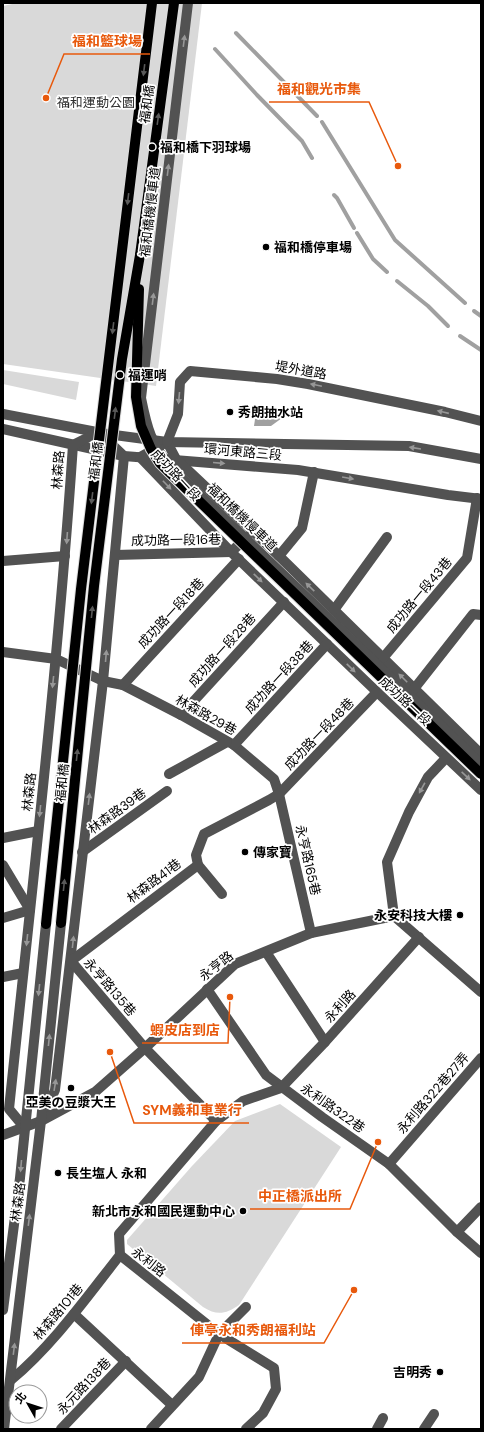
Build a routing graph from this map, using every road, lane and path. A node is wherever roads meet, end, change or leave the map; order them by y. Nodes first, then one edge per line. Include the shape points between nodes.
1 (152, 3) edge
2 (174, 3) edge
3 (188, 3) edge
4 (140, 255) junction
5 (3, 414) edge
6 (481, 421) edge
7 (3, 429) edge
8 (99, 432) junction
9 (167, 442) junction
10 (73, 444) junction
11 (124, 456) junction
12 (140, 457) junction
13 (176, 459) junction
14 (481, 459) edge
15 (314, 472) junction
16 (479, 498) edge
17 (252, 531) junction
18 (387, 537) dead end
19 (115, 555) junction
20 (65, 556) junction
21 (235, 556) junction
22 (279, 556) junction
23 (3, 561) edge
24 (284, 602) junction
25 (334, 610) junction
26 (481, 615) edge
27 (327, 644) junction
28 (3, 652) edge
29 (383, 658) junction
30 (56, 659) junction
31 (103, 681) junction
32 (123, 685) junction
33 (414, 689) junction
34 (377, 692) junction
35 (181, 715) junction
36 (230, 743) junction
37 (481, 754) edge
38 (446, 758) junction
39 (481, 764) edge
40 (169, 774) dead end
41 (481, 774) edge
42 (481, 790) edge
43 (167, 791) dead end
44 (279, 794) junction
45 (38, 831) junction
46 (3, 838) edge
47 (82, 852) junction
48 (3, 864) edge
49 (198, 864) junction
50 (222, 894) dead end
51 (30, 910) junction
52 (394, 916) junction
53 (3, 918) edge
54 (61, 923) joint
55 (46, 924) joint
56 (311, 933) junction
57 (419, 937) junction
58 (266, 952) junction
59 (70, 961) junction
60 (23, 973) junction
61 (3, 977) edge
62 (207, 989) junction
63 (481, 992) edge
64 (325, 1042) junction
65 (145, 1048) junction
66 (481, 1058) edge
67 (281, 1088) junction
68 (41, 1121) junction
69 (216, 1121) junction
70 (24, 1127) junction
71 (3, 1135) edge
72 (389, 1164) junction
73 (481, 1207) edge
74 (457, 1232) junction
75 (481, 1253) edge
76 (120, 1256) junction
77 (246, 1307) dead end
78 (3, 1310) edge
79 (74, 1314) junction
80 (219, 1334) junction
81 (126, 1361) junction
82 (11, 1380) junction
83 (172, 1405) junction
84 (434, 1414) dead end
85 (383, 1418) dead end
86 (4, 1429) edge
87 (61, 1429) edge
88 (151, 1429) edge
89 (246, 1429) edge
90 (377, 1429) edge
91 (424, 1429) edge

1 -> 55 main road, 福和橋, bridge via 81,589
4 -> 2 main road, 福和橋
39 -> 3 street, 福和橋機慢車道, bridge via 173,469 149,433 141,398
4 - 41 main road, bridge via 136,397 144,436 155,455 175,478
54 -> 4 main road, 福和橋, bridge via 95,578 122,359
5 - 8 street, 環河東路三段
6 -> 9 street, 堤外道路 via 308,384 190,371 180,382 178,414
7 - 10 street, 環河東路三段
8 - 9 street, 環河東路三段
8 - 10 street, 林森路
8 - 11 street
9 - 12 street, 成功路一段
9 - 13 street, 成功路一段
14 -> 9 street, 環河東路三段 via 409,446
10 - 11 street, 環河東路三段
10 -> 20 street, 林森路
11 - 12 street, 環河東路三段
11 - 19 street, 林森路
12 - 13 street, 環河東路三段
12 -> 21 street, 成功路一段
13 -> 15 street, 環河東路三段
13 - 17 street, 成功路一段
15 -> 16 street, 環河東路三段
15 - 22 street via 302,528
16 - 29 street, 成功路一段43巷 via 467,558
17 - 21 street, 成功路一段16巷
17 - 22 street, 成功路一段
18 - 25 street
19 - 21 street, 成功路一段16巷
31 -> 19 street, 林森路
20 - 23 street
20 - 30 street, 林森路
21 -> 24 street, 成功路一段
21 - 32 street, 成功路一段18巷
25 -> 22 street, 成功路一段
24 - 27 street, 成功路一段
24 - 35 street, 成功路一段28巷
25 - 29 street, 成功路一段
26 - 33 street via 473,614
27 -> 34 street, 成功路一段
27 - 36 street, 成功路一段38巷
28 - 30 street, 林森路29巷
33 -> 29 street, 成功路一段
30 - 31 street, 林森路29巷
30 -> 45 street, 林森路
31 - 32 street, 林森路29巷
47 -> 31 street, 林森路
32 - 35 street, 林森路29巷
33 - 37 street, 成功路一段
34 - 38 street, 成功路一段
34 - 44 street, 成功路一段48巷
35 - 36 street, 林森路29巷
36 - 40 street, 成功路一段38巷
36 - 44 street, 林森路29巷 via 274,779
38 -> 42 street, 成功路一段
38 -> 52 street via 428,777 387,862
43 - 47 street, 林森路39巷
44 - 49 street, 林森路41巷 via 204,834 196,855
44 - 56 street, 永亨路165巷
45 - 46 street
45 - 51 street, 林森路
59 -> 47 street, 林森路
48 - 51 street
49 - 50 street
49 - 59 street, 林森路41巷
51 - 53 street
51 -> 60 street, 林森路
52 - 56 street, 永亨路
52 - 57 street
68 -> 54 street, 林森路
55 -> 70 street, 林森路
56 - 58 street, 永亨路
57 - 63 street
57 - 64 street, 永利路
58 - 62 street, 永亨路 via 235,964
58 - 64 street
59 - 65 street, 永亨路135巷
68 -> 59 street, 林森路 via 55,1090
60 - 61 street
60 - 70 street, 林森路 via 9,1109
62 - 65 street, 永亨路
62 - 67 street, 永利路322巷 via 266,1076
64 - 67 street, 永利路
65 - 68 street, 永亨路 via 95,1092
65 - 69 street, 永亨路135巷
66 - 72 street, 永利路322巷27弄
67 - 69 street, 永利路 via 243,1100
67 - 72 street, 永利路322巷
68 - 70 street, 永亨路
82 -> 68 street, 林森路
69 - 76 street, 永利路 via 119,1234
70 - 71 street, 永亨路
70 -> 78 street, 林森路
72 - 74 street, 永利路322巷
73 - 74 street
74 - 75 street, 永利路322巷
76 - 79 street, 林森路101巷
76 - 80 street, 永利路
77 - 80 street
79 - 81 street
79 - 82 street, 林森路101巷 via 31,1364
80 - 83 street via 199,1377
80 - 89 street, 永利路 via 274,1368 276,1389 263,1413
81 - 83 street
81 - 87 street, 永元路138巷
82 - 86 street, 林森路
83 - 88 street
84 - 91 street
85 - 90 street

